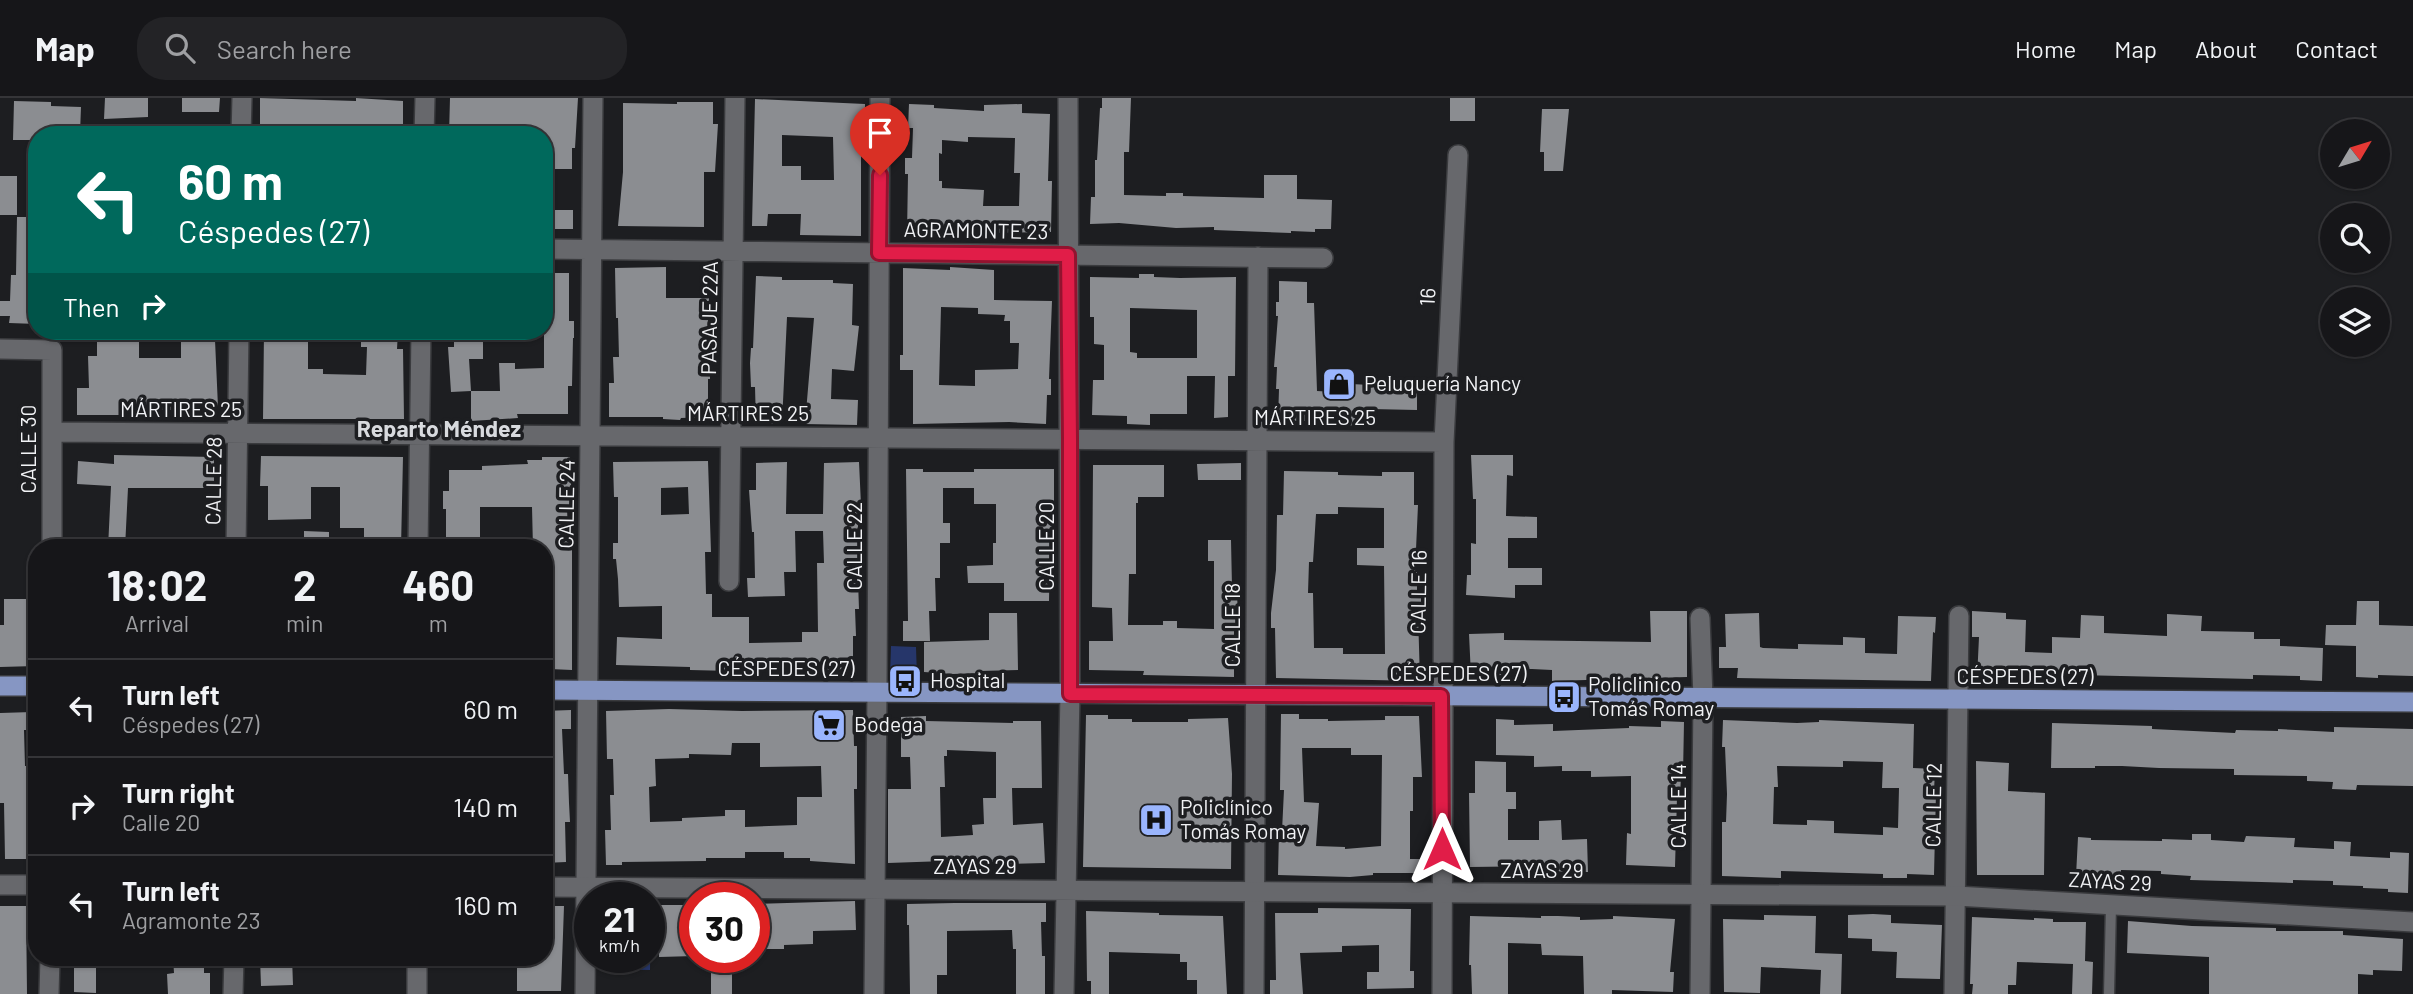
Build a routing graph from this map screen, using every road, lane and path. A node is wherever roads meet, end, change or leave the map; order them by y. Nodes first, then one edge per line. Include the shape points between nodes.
1 (242, 98) edge
2 (425, 98) edge
3 (593, 98) edge
4 (735, 98) edge
5 (880, 98) edge
6 (1068, 98) edge
7 (242, 126) edge
8 (424, 126) edge
9 (1458, 155) dead end
10 (553, 249) edge
11 (592, 250) junction
12 (733, 251) junction
13 (879, 253) junction
14 (1068, 255) junction
15 (1258, 257) junction
16 (1323, 258) dead end
17 (239, 340) edge
18 (421, 340) edge
19 (0, 349) edge
20 (52, 432) junction
21 (237, 433) junction
22 (420, 435) junction
23 (590, 436) junction
24 (731, 437) junction
25 (878, 438) junction
26 (1070, 439) junction
27 (1257, 440) junction
28 (1444, 442) junction
29 (52, 539) edge
30 (236, 539) edge
31 (418, 539) edge
32 (729, 581) dead end
33 (1959, 616) dead end
34 (1700, 618) dead end
35 (0, 686) edge
36 (28, 686) edge
37 (553, 690) edge
38 (588, 690) junction
39 (877, 692) junction
40 (1070, 694) junction
41 (1255, 695) junction
42 (1441, 696) junction
43 (1703, 698) junction
44 (1958, 699) junction
45 (2413, 702) edge
46 (586, 882) edge
47 (0, 885) edge
48 (28, 885) edge
49 (553, 887) edge
50 (574, 887) edge
51 (665, 888) edge
52 (875, 889) junction
53 (1065, 890) junction
54 (1254, 892) junction
55 (1442, 893) junction
56 (1701, 895) junction
57 (1956, 896) junction
58 (2111, 905) junction
59 (2413, 922) edge
60 (50, 966) edge
61 (234, 966) edge
62 (417, 966) edge
63 (585, 973) edge
64 (50, 994) edge
65 (233, 994) edge
66 (417, 994) edge
67 (585, 994) edge
68 (874, 994) edge
69 (1064, 994) edge
70 (1254, 994) edge
71 (1442, 994) edge
72 (1700, 994) edge
73 (1954, 994) edge
74 (2109, 994) edge

1 - 7 street
2 - 8 street
3 - 11 street, CALLE 24
4 - 12 street, PASAJE 22A
5 - 13 street, CALLE 22
6 - 14 street, CALLE 20
9 - 28 street, 16
10 - 11 street, AGRAMONTE 23
11 - 12 street, AGRAMONTE 23
11 - 23 street, CALLE 24
12 - 13 street, AGRAMONTE 23
12 - 24 street, PASAJE 22A
13 - 14 street, AGRAMONTE 23
13 - 25 street, CALLE 22
14 - 15 street, AGRAMONTE 23
14 - 26 street, CALLE 20
15 - 16 street, AGRAMONTE 23
15 - 27 street, CALLE 18
17 - 21 street, CALLE 28
18 - 22 street
19 - 20 street, CALLE 30 via 52,350
20 - 21 street, MÁRTIRES 25
20 - 29 street, CALLE 30
21 - 22 street, MÁRTIRES 25
21 - 30 street, CALLE 28
22 - 23 street, MÁRTIRES 25
22 - 31 street
23 - 24 street, MÁRTIRES 25
23 - 38 street, CALLE 24
24 - 25 street, MÁRTIRES 25
24 - 32 street, PASAJE 22A
25 - 26 street, MÁRTIRES 25
25 - 39 street, CALLE 22
26 - 27 street, MÁRTIRES 25
26 - 40 street, CALLE 20
27 - 28 street, MÁRTIRES 25
27 - 41 street, CALLE 18
28 - 42 street, CALLE 16
33 - 44 street, CALLE 12
34 - 43 street, CALLE 14
35 - 36 main road
37 - 38 main road, CÉSPEDES (27)
38 - 39 main road, CÉSPEDES (27)
38 - 46 street, CALLE 24
39 - 40 main road, CÉSPEDES (27)
39 - 52 street, CALLE 22
40 - 41 main road, CÉSPEDES (27)
40 - 53 street, CALLE 20
41 - 42 main road, CÉSPEDES (27)
41 - 54 street, CALLE 18
42 - 43 main road, CÉSPEDES (27)
42 - 55 street, CALLE 16
43 - 44 main road, CÉSPEDES (27)
43 - 56 street, CALLE 14
44 - 45 main road, CÉSPEDES (27)
44 - 57 street, CALLE 12
47 - 48 street
49 - 50 street, ZAYAS 29
51 - 52 street, ZAYAS 29
52 - 53 street, ZAYAS 29
52 - 68 street, CALLE 22
53 - 54 street, ZAYAS 29
53 - 69 street, CALLE 20
54 - 55 street, ZAYAS 29
54 - 70 street, CALLE 18
55 - 56 street, ZAYAS 29
55 - 71 street, CALLE 16
56 - 57 street, ZAYAS 29
56 - 72 street, CALLE 14
57 - 58 street, ZAYAS 29
57 - 73 street, CALLE 12
58 - 59 street, ZAYAS 29
58 - 74 lane
60 - 64 street
61 - 65 street
62 - 66 street
63 - 67 street, CALLE 24

